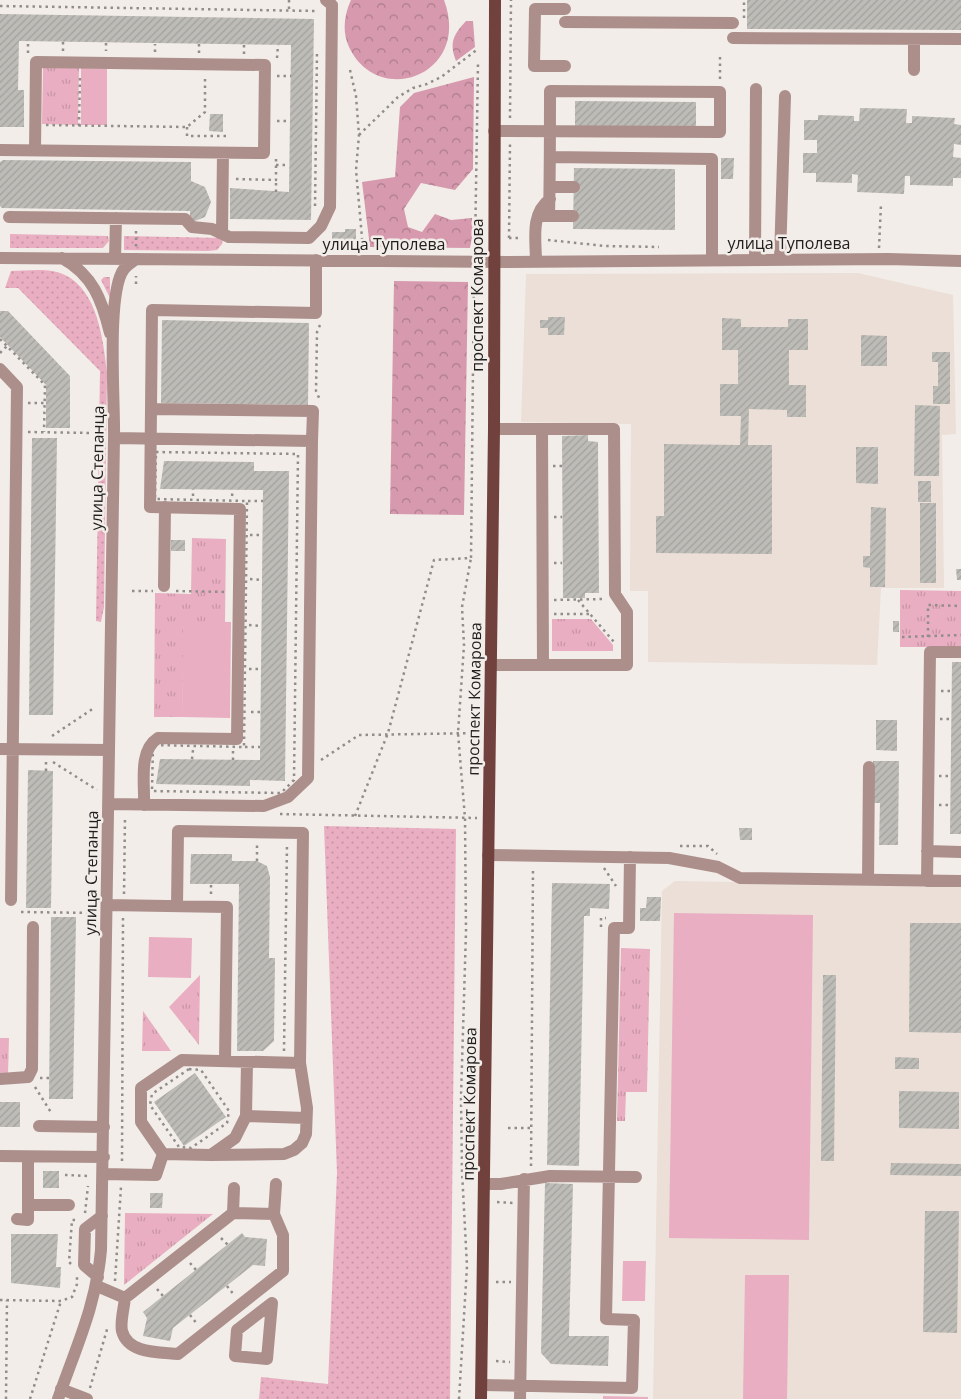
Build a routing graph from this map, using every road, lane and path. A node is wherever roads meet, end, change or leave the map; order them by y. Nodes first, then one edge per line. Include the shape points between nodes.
1 (288, 0) edge
2 (326, 0) edge
3 (495, 0) edge
4 (0, 6) edge
5 (288, 10) junction
6 (318, 20) dead end
7 (733, 23) dead end
8 (733, 38) dead end
9 (914, 39) junction
10 (961, 39) edge
11 (28, 42) dead end
12 (63, 42) dead end
13 (106, 43) dead end
14 (156, 44) dead end
15 (199, 44) dead end
16 (244, 45) dead end
17 (278, 45) dead end
18 (28, 48) dead end
19 (63, 48) dead end
20 (106, 49) dead end
21 (155, 50) dead end
22 (199, 50) dead end
23 (317, 50) dead end
24 (478, 50) dead end
25 (244, 51) dead end
26 (28, 54) dead end
27 (37, 54) dead end
28 (720, 56) dead end
29 (269, 58) dead end
30 (277, 58) junction
31 (565, 66) dead end
32 (80, 67) dead end
33 (206, 69) dead end
34 (350, 70) dead end
35 (914, 70) dead end
36 (277, 76) junction
37 (291, 76) dead end
38 (720, 80) dead end
39 (277, 85) dead end
40 (756, 89) dead end
41 (784, 96) dead end
42 (277, 112) dead end
43 (277, 121) junction
44 (290, 121) dead end
45 (41, 125) dead end
46 (80, 126) junction
47 (187, 127) junction
48 (276, 130) dead end
49 (494, 131) junction
50 (550, 131) junction
51 (359, 134) junction
52 (228, 136) dead end
53 (0, 150) edge
54 (35, 150) junction
55 (223, 153) junction
56 (276, 156) dead end
57 (550, 157) junction
58 (276, 165) junction
59 (290, 165) dead end
60 (222, 179) junction
61 (276, 180) junction
62 (574, 187) dead end
63 (276, 192) dead end
64 (550, 193) junction
65 (881, 204) dead end
66 (315, 215) dead end
67 (543, 216) junction
68 (574, 216) dead end
69 (9, 217) dead end
70 (116, 218) junction
71 (225, 235) junction
72 (509, 238) dead end
73 (536, 239) junction
74 (663, 247) dead end
75 (879, 249) dead end
76 (0, 258) edge
77 (62, 258) junction
78 (116, 259) junction
79 (136, 259) junction
80 (755, 259) junction
81 (780, 259) junction
82 (229, 260) junction
83 (316, 260) junction
84 (364, 260) junction
85 (712, 260) junction
86 (493, 261) junction
87 (961, 261) edge
88 (536, 262) junction
89 (322, 320) dead end
90 (0, 339) edge
91 (112, 341) junction
92 (7, 346) junction
93 (0, 353) edge
94 (0, 369) edge
95 (17, 402) junction
96 (321, 402) dead end
97 (45, 403) junction
98 (151, 409) junction
99 (494, 429) junction
100 (542, 429) junction
101 (17, 432) junction
102 (44, 432) junction
103 (93, 433) dead end
104 (114, 438) junction
105 (151, 438) junction
106 (312, 440) junction
107 (556, 466) dead end
108 (562, 466) dead end
109 (471, 481) dead end
110 (193, 489) dead end
111 (232, 490) dead end
112 (193, 494) dead end
113 (232, 495) dead end
114 (255, 501) dead end
115 (263, 501) dead end
116 (165, 507) junction
117 (556, 517) dead end
118 (562, 517) dead end
119 (254, 535) dead end
120 (263, 535) dead end
121 (471, 558) junction
122 (556, 563) dead end
123 (562, 563) dead end
124 (254, 579) dead end
125 (262, 580) dead end
126 (164, 590) junction
127 (603, 590) dead end
128 (132, 591) dead end
129 (239, 592) junction
130 (550, 600) dead end
131 (578, 600) junction
132 (961, 606) edge
133 (550, 614) dead end
134 (590, 614) junction
135 (254, 625) dead end
136 (262, 626) dead end
137 (961, 635) edge
138 (902, 637) dead end
139 (928, 637) junction
140 (616, 638) dead end
141 (961, 652) edge
142 (490, 665) junction
143 (544, 665) junction
144 (253, 669) dead end
145 (261, 669) dead end
146 (0, 680) edge
147 (14, 681) junction
148 (937, 691) dead end
149 (952, 691) dead end
150 (94, 708) dead end
151 (252, 712) dead end
152 (260, 712) dead end
153 (937, 719) dead end
154 (951, 720) dead end
155 (388, 732) junction
156 (458, 732) junction
157 (490, 732) junction
158 (153, 745) dead end
159 (252, 747) dead end
160 (260, 747) dead end
161 (6, 749) edge
162 (32, 749) junction
163 (109, 750) junction
164 (193, 753) dead end
165 (233, 753) dead end
166 (192, 759) dead end
167 (233, 760) dead end
168 (46, 764) dead end
169 (869, 767) dead end
170 (308, 769) junction
171 (46, 770) dead end
172 (936, 776) dead end
173 (950, 776) dead end
174 (294, 780) dead end
175 (96, 790) dead end
176 (281, 793) dead end
177 (108, 804) junction
178 (125, 804) junction
179 (144, 805) junction
180 (936, 805) dead end
181 (950, 805) dead end
182 (278, 814) dead end
183 (355, 816) junction
184 (465, 818) junction
185 (489, 818) junction
186 (6, 831) edge
187 (262, 842) dead end
188 (287, 843) dead end
189 (927, 851) junction
190 (961, 852) edge
191 (488, 856) junction
192 (630, 857) junction
193 (256, 861) dead end
194 (533, 863) dead end
195 (601, 864) dead end
196 (868, 880) junction
197 (927, 881) junction
198 (961, 881) edge
199 (211, 884) dead end
200 (618, 888) dead end
201 (211, 891) dead end
202 (11, 900) joint
203 (107, 905) junction
204 (123, 905) junction
205 (177, 906) junction
206 (21, 912) junction
207 (94, 913) dead end
208 (33, 927) joint
209 (284, 1057) dead end
210 (225, 1061) junction
211 (247, 1062) junction
212 (300, 1063) junction
213 (0, 1079) edge
214 (35, 1088) dead end
215 (246, 1116) junction
216 (306, 1118) junction
217 (169, 1124) dead end
218 (39, 1126) dead end
219 (59, 1126) junction
220 (104, 1127) junction
221 (165, 1127) junction
222 (508, 1128) dead end
223 (532, 1128) junction
224 (163, 1154) junction
225 (211, 1155) junction
226 (0, 1156) edge
227 (28, 1157) junction
228 (104, 1157) junction
229 (103, 1174) junction
230 (122, 1174) junction
231 (66, 1175) dead end
232 (609, 1177) junction
233 (528, 1178) junction
234 (636, 1178) dead end
235 (276, 1184) dead end
236 (485, 1184) junction
237 (234, 1188) dead end
238 (28, 1205) junction
239 (69, 1205) dead end
240 (233, 1213) junction
241 (274, 1214) junction
242 (102, 1216) junction
243 (17, 1220) dead end
244 (85, 1229) junction
245 (222, 1238) dead end
246 (228, 1245) dead end
247 (190, 1263) dead end
248 (196, 1270) dead end
249 (98, 1282) junction
250 (227, 1286) dead end
251 (157, 1288) dead end
252 (232, 1292) dead end
253 (119, 1296) junction
254 (163, 1296) dead end
255 (0, 1300) edge
256 (7, 1300) junction
257 (190, 1315) dead end
258 (223, 1319) junction
259 (194, 1321) dead end
260 (109, 1322) dead end
261 (237, 1330) junction
262 (482, 1385) junction
263 (520, 1392) edge
264 (597, 1393) edge
265 (60, 1394) edge
266 (88, 1395) edge
267 (6, 1399) edge
268 (30, 1399) edge
269 (459, 1399) edge
270 (481, 1399) edge

1 - 5 path
2 - 71 street via 332,5 330,207 321,226 309,238
3 - 49 main road, проспект Комарова
4 - 5 path
5 - 6 path via 318,11
7 - 31 street via 565,15 535,9 534,66
8 - 9 street
9 - 10 street
9 - 35 street
11 - 18 path
12 - 19 path
13 - 20 path
14 - 21 path
15 - 22 path
16 - 25 path
17 - 30 path
23 - 66 path
24 - 51 path via 441,77 398,97
26 - 27 path
28 - 38 path
29 - 30 path
30 - 36 path
32 - 46 path
33 - 47 path via 205,112
34 - 51 path
36 - 37 path
36 - 39 path
40 - 80 street
41 - 81 street
42 - 43 path
43 - 44 path
43 - 48 path
45 - 46 path
46 - 47 path
47 - 52 path via 187,136
49 - 50 street
49 - 86 main road, проспект Комарова
50 - 50 street via 550,91 720,92 720,132
50 - 57 street
51 - 84 path via 356,170
53 - 54 street
54 - 55 street
54 - 55 street via 36,62 265,65 264,153
55 - 60 street
56 - 58 path
57 - 64 street
57 - 85 street via 712,159
58 - 59 path
58 - 61 path
60 - 61 path
60 - 71 street
61 - 63 path
62 - 64 street
64 - 67 street via 540,208
65 - 75 path
67 - 68 street
67 - 73 street
69 - 70 street
70 - 71 street via 185,219 192,227 212,229
70 - 78 street
71 - 82 street
72 - 73 path
73 - 74 path via 605,246
73 - 88 street
76 - 77 street, улица Туполева
77 - 78 street, улица Туполева
77 - 91 street, улица Степанца via 84,273 95,288
78 - 79 street, улица Туполева
79 - 82 street, улица Туполева
79 - 91 street, улица Степанца via 124,268 119,280
80 - 81 street, улица Туполева
80 - 85 street, улица Туполева
81 - 87 street, улица Туполева
82 - 83 street, улица Туполева
83 - 84 street, улица Туполева
83 - 98 street via 316,313 152,310
84 - 86 street, улица Туполева
85 - 88 street, улица Туполева
86 - 88 street, улица Туполева
86 - 99 main road, проспект Комарова
89 - 96 path via 316,332 316,391
90 - 92 path
91 - 104 street, улица Степанца
92 - 93 path
92 - 97 path via 45,385
94 - 95 street via 17,387
95 - 97 path
95 - 101 street
97 - 102 path
98 - 105 street
98 - 106 street via 313,411
99 - 100 street
99 - 142 main road, проспект Комарова
100 - 143 street
100 - 143 street via 614,429 615,594 627,612 627,665
101 - 102 path
101 - 147 street
102 - 103 path
104 - 105 street
104 - 163 street, улица Степанца
105 - 106 street
105 - 116 street via 150,507
106 - 170 street
107 - 108 path
109 - 121 path
110 - 112 path
111 - 113 path
114 - 115 path
116 - 126 street
116 - 129 street via 240,508
117 - 118 path
119 - 120 path
121 - 155 path via 434,560
121 - 156 path via 462,607 464,645
122 - 123 path
124 - 125 path
126 - 128 path
126 - 129 path
127 - 131 path via 603,600
129 - 179 street via 237,739 158,738 149,743 145,751
130 - 131 path
131 - 134 path
132 - 139 path via 928,605
133 - 134 path
134 - 140 path via 616,645
135 - 136 path
137 - 139 path
138 - 139 path
141 - 189 street via 930,652
142 - 143 street
142 - 157 main road, проспект Комарова
144 - 145 path
146 - 147 street
147 - 161 street
148 - 149 path
150 - 162 path
151 - 152 path
153 - 154 path
155 - 156 path
155 - 170 path via 359,735
155 - 183 path
156 - 157 path
156 - 184 path
157 - 185 main road, проспект Комарова
158 - 176 path via 152,791
159 - 160 path
161 - 162 street
161 - 186 street
162 - 163 street
162 - 175 path
163 - 177 street, улица Степанца
164 - 166 path
165 - 167 path
168 - 171 path
169 - 196 street
170 - 174 path
170 - 179 street via 308,778 299,787 288,796 264,806
172 - 173 path
177 - 178 street
177 - 203 street, улица Степанца
178 - 179 street
178 - 204 path
180 - 181 path
182 - 183 path
183 - 184 path
184 - 185 path
184 - 269 path via 466,931 461,1097 467,1266
185 - 191 main road, проспект Комарова
186 - 202 street
187 - 193 path via 257,842
188 - 209 path
189 - 190 street
189 - 197 street
191 - 192 street
191 - 236 main road, проспект Комарова
192 - 196 street via 669,858 718,867 740,878
192 - 232 street via 629,928 614,928
194 - 223 path
195 - 200 path
196 - 197 street
197 - 198 street
199 - 201 path
202 - 206 path
203 - 204 street
203 - 220 street, улица Степанца
204 - 205 street
204 - 230 path
205 - 210 street via 227,907
205 - 212 street via 178,831 304,833
206 - 207 path
206 - 208 path
208 - 213 street via 32,1069 28,1077
210 - 211 street
210 - 224 street via 182,1060 141,1088 141,1122
211 - 212 street
211 - 215 street
212 - 216 street
214 - 219 path
215 - 216 street
215 - 225 street via 235,1138
216 - 225 street via 306,1134 302,1143 284,1154
217 - 221 path
218 - 219 street
219 - 220 street
220 - 228 street, улица Степанца
221 - 221 path via 179,1147 191,1148 227,1123 229,1110 201,1070 189,1069 152,1094 150,1105
222 - 223 path
223 - 233 path
224 - 225 street
224 - 230 street via 156,1175
226 - 227 street
227 - 228 street
227 - 238 street
228 - 229 street, улица Степанца
229 - 230 street
229 - 242 street, улица Степанца
230 - 253 path
231 - 244 path via 89,1176
232 - 233 street
232 - 234 street
232 - 264 street via 606,1319 634,1320 632,1388
233 - 236 street
233 - 263 street
235 - 241 street
236 - 262 main road, проспект Комарова
237 - 240 street
238 - 239 street
238 - 243 street via 28,1220
240 - 241 street
240 - 253 street
241 - 258 street via 282,1235 283,1271
242 - 244 street
242 - 249 street, улица Степанца
244 - 249 street via 84,1265
245 - 246 path
247 - 248 path
249 - 253 street
249 - 265 street, улица Степанца
250 - 252 path
251 - 254 path
253 - 258 street via 122,1330 129,1342 140,1350 178,1354
255 - 256 path
256 - 267 path
256 - 268 path via 61,1301
257 - 259 path
258 - 261 street
260 - 266 path
261 - 261 street via 235,1356 267,1359 272,1303
262 - 263 street
262 - 270 main road, проспект Комарова
263 - 264 street
265 - 266 street

